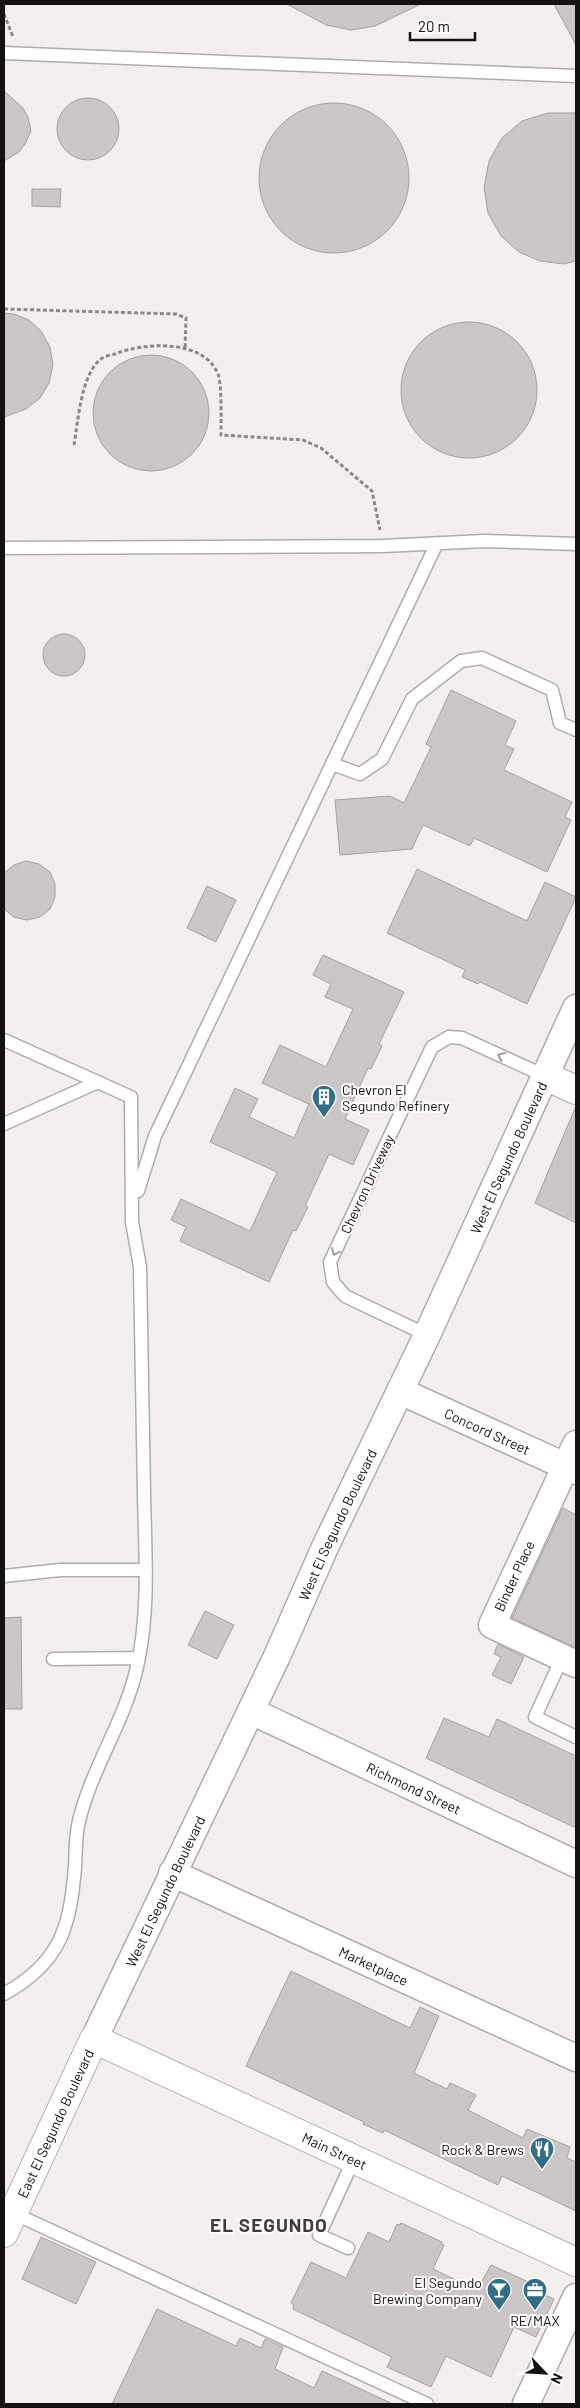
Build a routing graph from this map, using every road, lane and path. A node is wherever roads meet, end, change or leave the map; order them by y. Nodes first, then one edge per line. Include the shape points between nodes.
1 (4, 14) edge
2 (4, 53) edge
3 (20, 54) junction
4 (576, 76) edge
5 (4, 309) edge
6 (185, 350) junction
7 (74, 445) dead end
8 (437, 542) junction
9 (576, 544) edge
10 (383, 546) junction
11 (4, 548) edge
12 (576, 730) edge
13 (332, 764) junction
14 (576, 1008) edge
15 (4, 1040) edge
16 (545, 1076) junction
17 (98, 1082) junction
18 (576, 1090) edge
19 (4, 1124) edge
20 (132, 1222) junction
21 (427, 1335) junction
22 (400, 1391) junction
23 (573, 1460) edge
24 (146, 1570) junction
25 (4, 1576) edge
26 (138, 1658) junction
27 (53, 1659) dead end
28 (569, 1661) edge
29 (250, 1711) junction
30 (576, 1737) edge
31 (576, 1864) edge
32 (172, 1873) junction
33 (4, 1994) edge
34 (94, 2039) junction
35 (576, 2058) edge
36 (354, 2159) junction
37 (8, 2223) edge
38 (348, 2248) dead end
39 (576, 2262) edge
40 (576, 2297) edge
41 (427, 2404) edge
42 (526, 2404) edge

1 - 3 path
2 - 3 lane
3 - 4 lane
5 - 6 path via 176,314 186,318
6 - 7 path via 159,344 132,347 100,359 85,382
6 - 10 path via 209,358 219,375 221,435 303,440 321,448 372,491
8 - 9 lane
8 - 10 lane
8 - 13 lane
10 - 11 lane
12 - 13 lane via 560,722 552,690 482,658 461,661 412,699 382,759 360,774
13 - 20 lane via 155,1136 140,1181
14 - 16 street, West El Segundo Boulevard
15 - 17 lane
16 - 18 main road
16 - 21 street, West El Segundo Boulevard
16 -> 21 lane, Chevron Driveway via 462,1038 449,1037 432,1047 330,1262 333,1282 345,1296
17 - 19 lane
17 - 20 lane via 131,1097
20 - 24 lane via 140,1267
21 - 22 street, West El Segundo Boulevard
22 - 23 street, Concord Street
22 - 29 street, West El Segundo Boulevard
23 - 28 street, Binder Place via 492,1625
24 - 25 lane via 60,1570
24 - 26 lane
26 - 27 lane
26 - 33 lane via 129,1696 90,1786 78,1823 72,1903 62,1937 42,1968
28 - 30 lane via 535,1717
29 - 31 street, Richmond Street
29 - 32 street, West El Segundo Boulevard
32 - 34 street, West El Segundo Boulevard
32 - 35 street, Marketplace
34 - 36 main road, Main Street
34 - 37 main road, East El Segundo Boulevard
36 - 38 lane via 319,2235
36 - 39 main road, Main Street
37 - 41 lane
40 - 42 street

